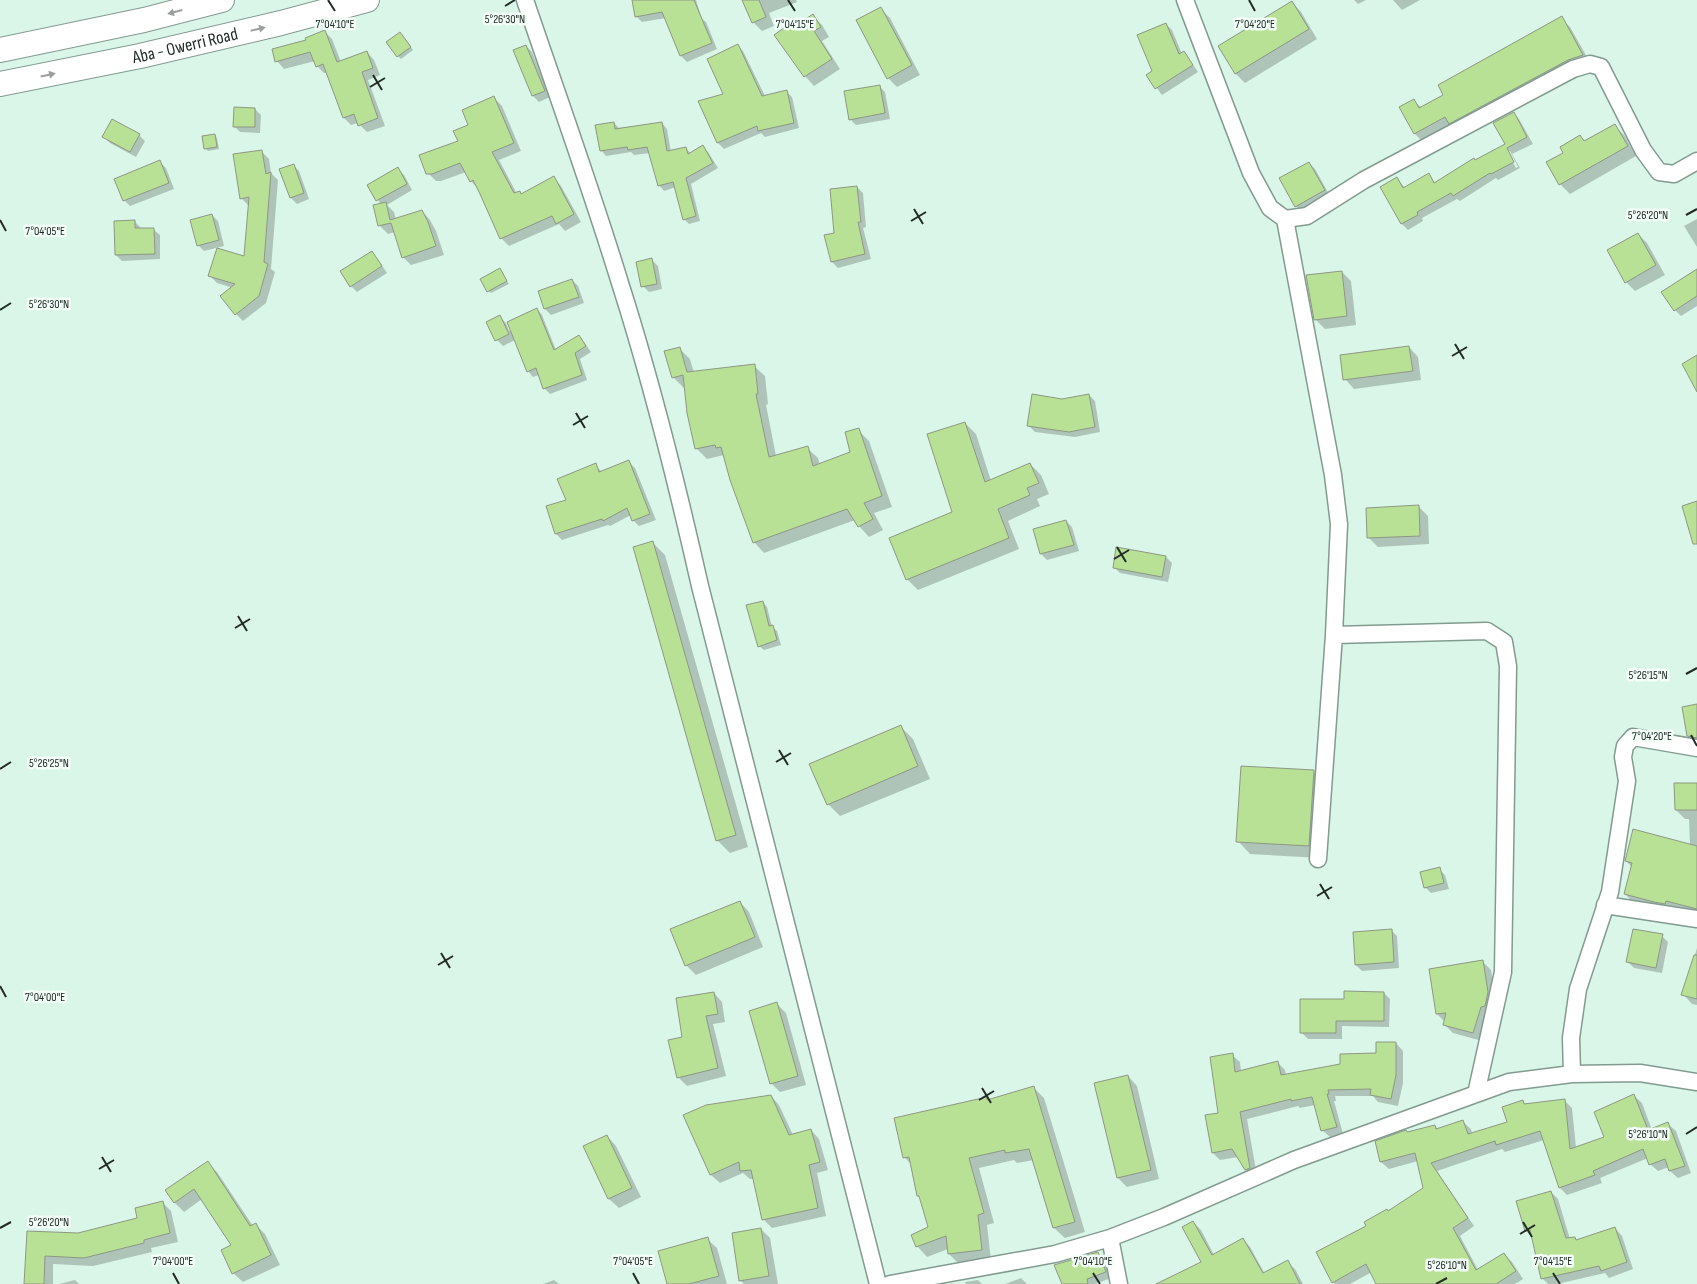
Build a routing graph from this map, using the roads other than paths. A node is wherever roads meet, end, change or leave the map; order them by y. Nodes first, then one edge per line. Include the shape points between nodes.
1 (222, 0) edge
2 (367, 0) edge
3 (525, 0) edge
4 (1185, 0) edge
5 (0, 50) edge
6 (0, 84) edge
7 (1697, 161) edge
8 (1286, 219) junction
9 (1334, 635) junction
10 (1697, 748) edge
11 (1318, 859) dead end
12 (1605, 905) junction
13 (1697, 919) edge
14 (1572, 1074) junction
15 (1697, 1082) edge
16 (1476, 1094) junction
17 (1110, 1238) junction
18 (878, 1284) edge
19 (890, 1284) edge
20 (1119, 1284) edge

1 -> 5 highway, Aba - Owerri Road
6 -> 2 highway, Aba - Owerri Road via 140,56
3 - 18 street via 620,283 678,488 700,586
4 - 8 street via 1251,173 1270,208
7 - 8 street via 1674,174 1659,172 1643,150 1600,67 1590,64 1573,69 1364,180 1307,216
8 - 9 street via 1338,514
9 - 11 street
9 - 16 street via 1487,632 1504,642 1508,666 1503,972
10 - 12 street via 1633,737 1625,746 1623,757 1627,781 1610,892
12 - 13 street
12 - 14 street via 1578,989 1571,1038
14 - 15 street via 1640,1073
14 - 16 street via 1509,1082
16 - 17 street via 1285,1163
17 - 19 street via 1055,1254
17 - 20 street

